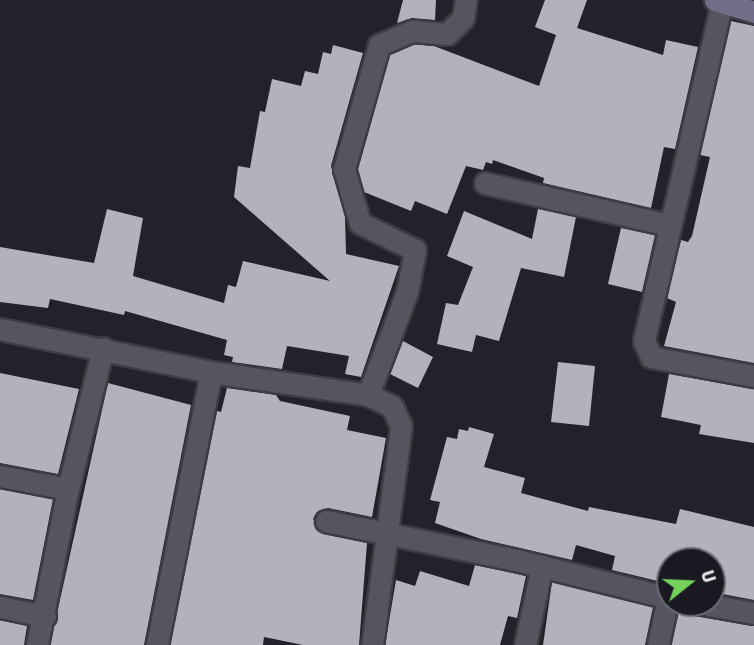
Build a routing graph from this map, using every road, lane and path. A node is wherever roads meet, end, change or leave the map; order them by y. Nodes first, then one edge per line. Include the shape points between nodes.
1 (466, 0) edge
2 (719, 1) edge
3 (754, 12) edge
4 (485, 183) dead end
5 (668, 225) junction
6 (0, 329) edge
7 (103, 348) junction
8 (211, 372) junction
9 (754, 376) edge
10 (369, 395) junction
11 (0, 476) edge
12 (68, 489) junction
13 (326, 521) dead end
14 (388, 531) junction
15 (542, 566) junction
16 (656, 595) edge
17 (0, 607) edge
18 (726, 608) edge
19 (754, 613) edge
20 (45, 616) junction
21 (665, 617) edge
22 (37, 645) edge
23 (157, 645) edge
24 (372, 645) edge
25 (525, 645) edge
26 (658, 645) edge

1 - 10 street via 463,18 447,34 412,31 379,45 344,169 360,223 415,250 407,292
2 - 3 street
2 - 5 street
4 - 5 street
5 - 9 street via 644,341 646,352 651,357
6 - 7 street
7 - 8 street
7 - 12 street
8 - 10 street
8 - 23 street
10 - 14 street via 392,406 401,426
11 - 12 street
12 - 20 street
13 - 14 street
14 - 15 street
14 - 24 street
15 - 16 street
15 - 25 street
17 - 20 street
18 - 19 street
20 - 22 street
21 - 26 street

